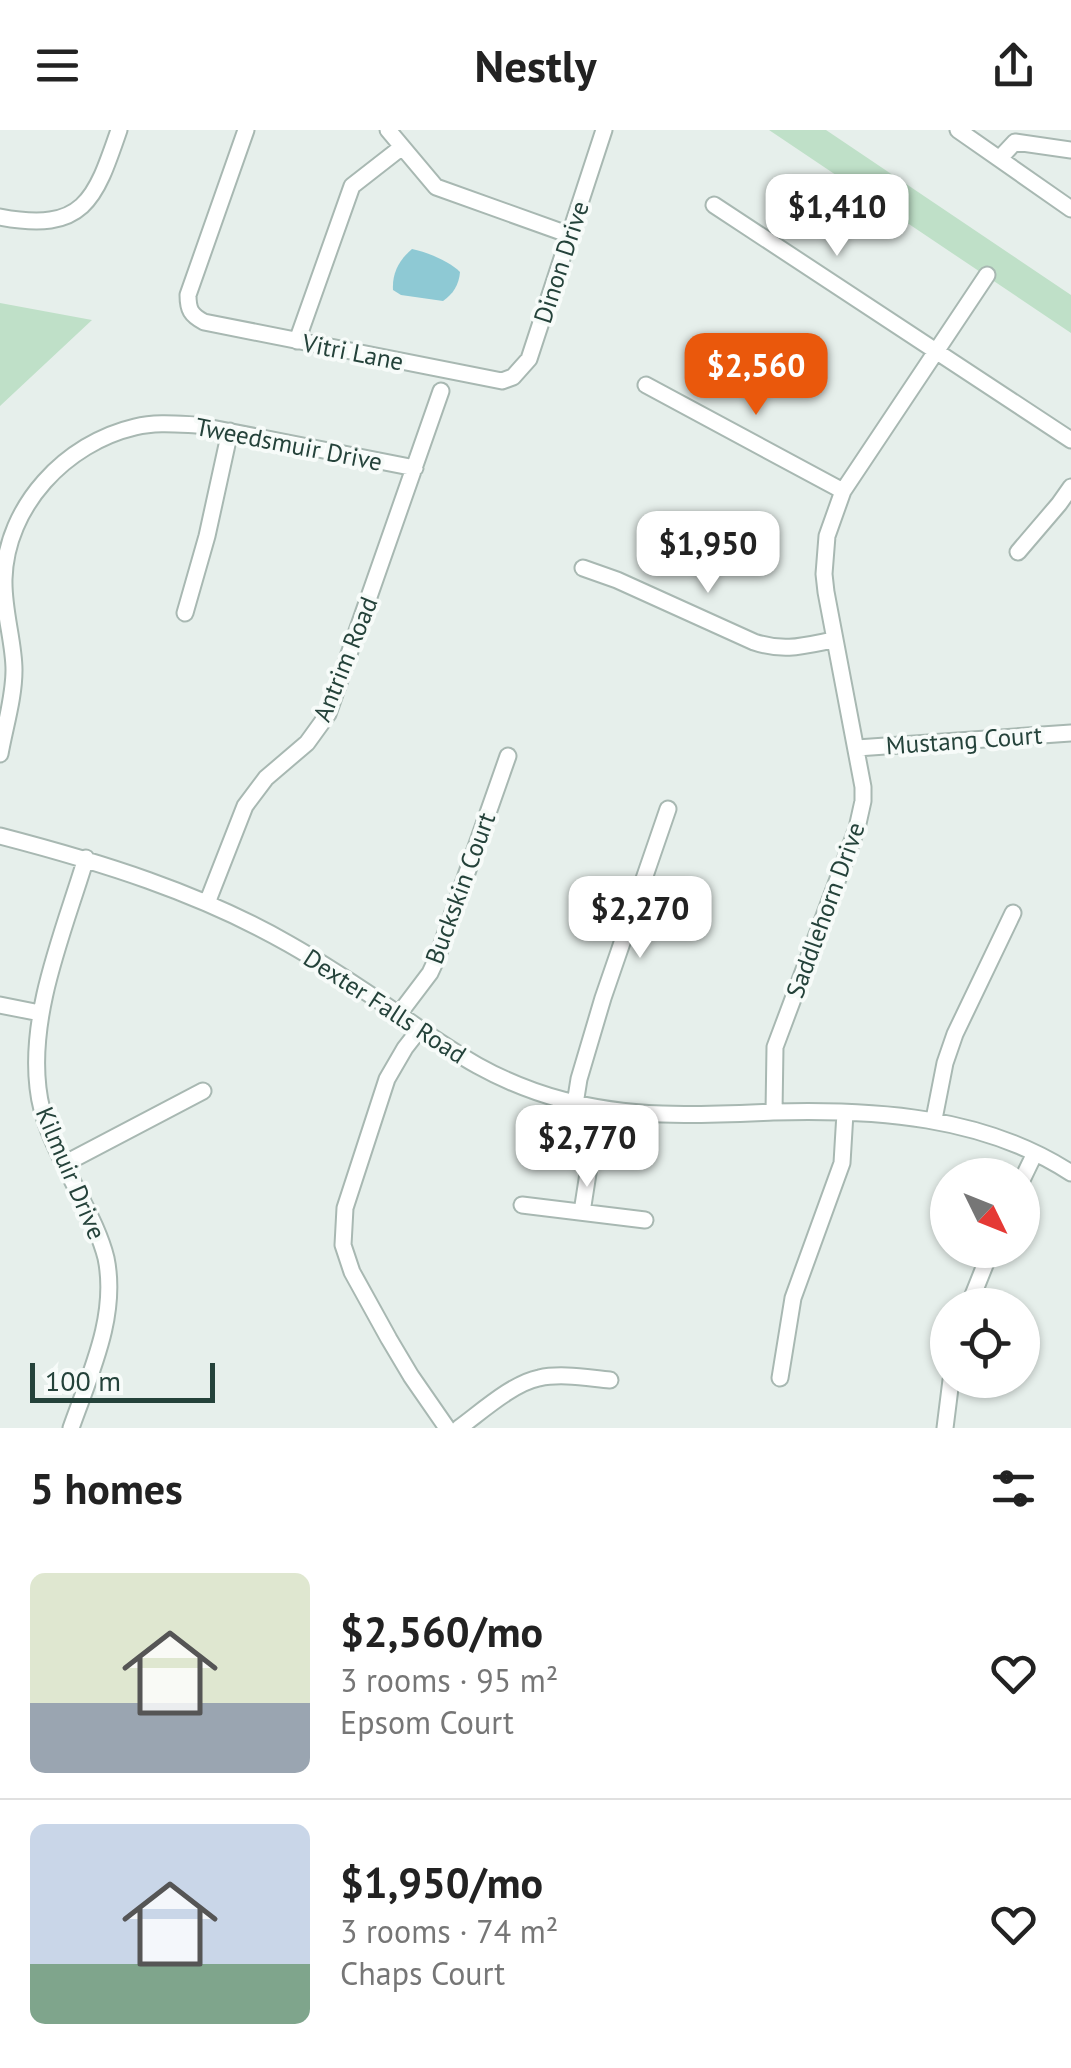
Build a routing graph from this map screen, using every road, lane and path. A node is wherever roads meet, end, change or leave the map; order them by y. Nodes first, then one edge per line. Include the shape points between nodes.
1 (119, 130) edge
2 (246, 130) edge
3 (388, 130) edge
4 (604, 130) edge
5 (958, 130) edge
6 (402, 147) junction
7 (1071, 150) edge
8 (1000, 158) junction
9 (714, 204) dead end
10 (1071, 210) edge
11 (0, 217) edge
12 (570, 235) junction
13 (987, 275) dead end
14 (297, 341) junction
15 (936, 351) junction
16 (502, 381) joint
17 (646, 385) dead end
18 (442, 391) dead end
19 (230, 432) junction
20 (1071, 440) edge
21 (414, 468) junction
22 (1071, 486) edge
23 (844, 491) junction
24 (1018, 552) dead end
25 (583, 568) dead end
26 (185, 613) dead end
27 (834, 640) junction
28 (1071, 734) edge
29 (857, 748) junction
30 (0, 754) edge
31 (508, 756) dead end
32 (668, 809) dead end
33 (0, 836) edge
34 (86, 858) junction
35 (207, 903) junction
36 (1014, 913) dead end
37 (0, 1005) edge
38 (40, 1013) junction
39 (399, 1014) junction
40 (418, 1030) junction
41 (202, 1092) dead end
42 (575, 1104) junction
43 (598, 1109) junction
44 (774, 1112) junction
45 (845, 1114) junction
46 (934, 1120) junction
47 (1034, 1153) junction
48 (1032, 1158) edge
49 (64, 1164) junction
50 (1071, 1173) edge
51 (522, 1205) dead end
52 (582, 1212) junction
53 (646, 1220) dead end
54 (780, 1378) dead end
55 (610, 1380) dead end
56 (948, 1398) edge
57 (71, 1428) edge
58 (447, 1428) edge
59 (459, 1428) edge
60 (945, 1428) edge

1 - 11 street via 103,177 85,204 57,220
2 - 14 street, Vitri Lane via 188,307 204,322
3 - 6 street
4 - 12 street, Dinon Drive
5 - 8 street
6 - 12 street via 436,187
6 - 14 street via 352,186
7 - 8 street via 1015,142
8 - 10 street
9 - 15 street
12 - 16 street, Dinon Drive via 529,358 514,378
13 - 15 street, Saddlehorn Drive
14 - 16 street, Vitri Lane
15 - 20 street
15 - 23 street, Saddlehorn Drive
17 - 23 street
18 - 21 street, Antrim Road
19 - 21 street, Tweedsmuir Drive
19 - 26 street
19 - 30 street, Tweedsmuir Drive via 168,424 113,433 70,457 29,501 4,577 14,667
21 - 35 street, Antrim Road via 328,714 246,806
22 - 24 street
23 - 27 street, Saddlehorn Drive via 824,558
25 - 27 street via 773,648
27 - 29 street, Saddlehorn Drive
28 - 29 street, Mustang Court
29 - 44 street, Saddlehorn Drive via 861,814 775,1047
31 - 39 street, Buckskin Court via 438,958
32 - 42 street via 603,998
33 - 34 street, Dexter Falls Road
34 - 35 street, Dexter Falls Road
34 - 38 street, Kilmuir Drive
35 - 39 street, Dexter Falls Road via 288,943
36 - 46 street via 955,1034
37 - 38 street
38 - 49 street, Kilmuir Drive via 38,1092
39 - 40 street, Dexter Falls Road
40 - 42 street, Dexter Falls Road via 506,1081
40 - 58 street via 388,1079 344,1208 343,1245 380,1323
41 - 49 street
42 - 43 street, Dexter Falls Road
43 - 44 street, Dexter Falls Road via 697,1116
43 - 52 street
44 - 45 street, Dexter Falls Road
45 - 46 street, Dexter Falls Road
45 - 54 street via 842,1163 793,1298
46 - 47 street, Dexter Falls Road
47 - 48 street
47 - 50 street, Dexter Falls Road
49 - 57 street, Kilmuir Drive via 105,1254 109,1288 102,1336
51 - 52 street
52 - 53 street
55 - 59 street via 535,1378
56 - 60 street

